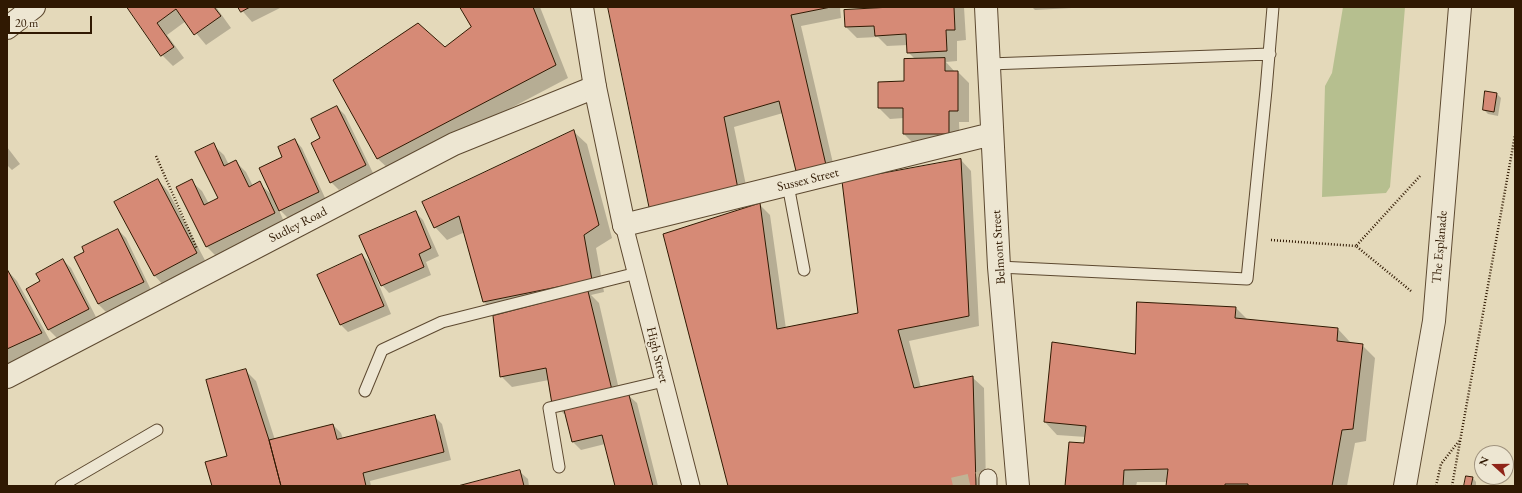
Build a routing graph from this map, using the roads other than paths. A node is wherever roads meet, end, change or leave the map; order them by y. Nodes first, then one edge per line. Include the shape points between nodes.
1 (34, 7) edge
2 (582, 7) edge
3 (986, 7) edge
4 (1273, 7) edge
5 (1460, 7) edge
6 (7, 28) edge
7 (1270, 54) junction
8 (988, 64) junction
9 (595, 87) junction
10 (992, 134) junction
11 (788, 186) junction
12 (624, 225) junction
13 (999, 267) junction
14 (804, 270) dead end
15 (637, 273) junction
16 (7, 377) edge
17 (664, 381) junction
18 (365, 391) dead end
19 (157, 430) dead end
20 (559, 467) dead end
21 (62, 486) edge
22 (691, 486) edge
23 (1018, 486) edge
24 (1405, 486) edge

1 - 6 street
2 - 9 street
3 - 8 street, Belmont Street
4 - 7 lane
5 - 24 street, The Esplanade via 1434,311
7 - 8 lane
7 - 13 lane via 1247,279
8 - 10 street, Belmont Street
9 - 12 street
9 - 16 street, Sudley Road via 454,144
10 - 11 street, Sussex Street
10 - 13 street, Belmont Street
11 - 12 street, Sussex Street
11 - 14 lane
12 - 15 street, High Street
13 - 23 street, Belmont Street
15 - 17 street, High Street
15 - 18 lane via 442,322 382,350
17 - 20 lane via 549,408
17 - 22 street, High Street
19 - 21 lane

